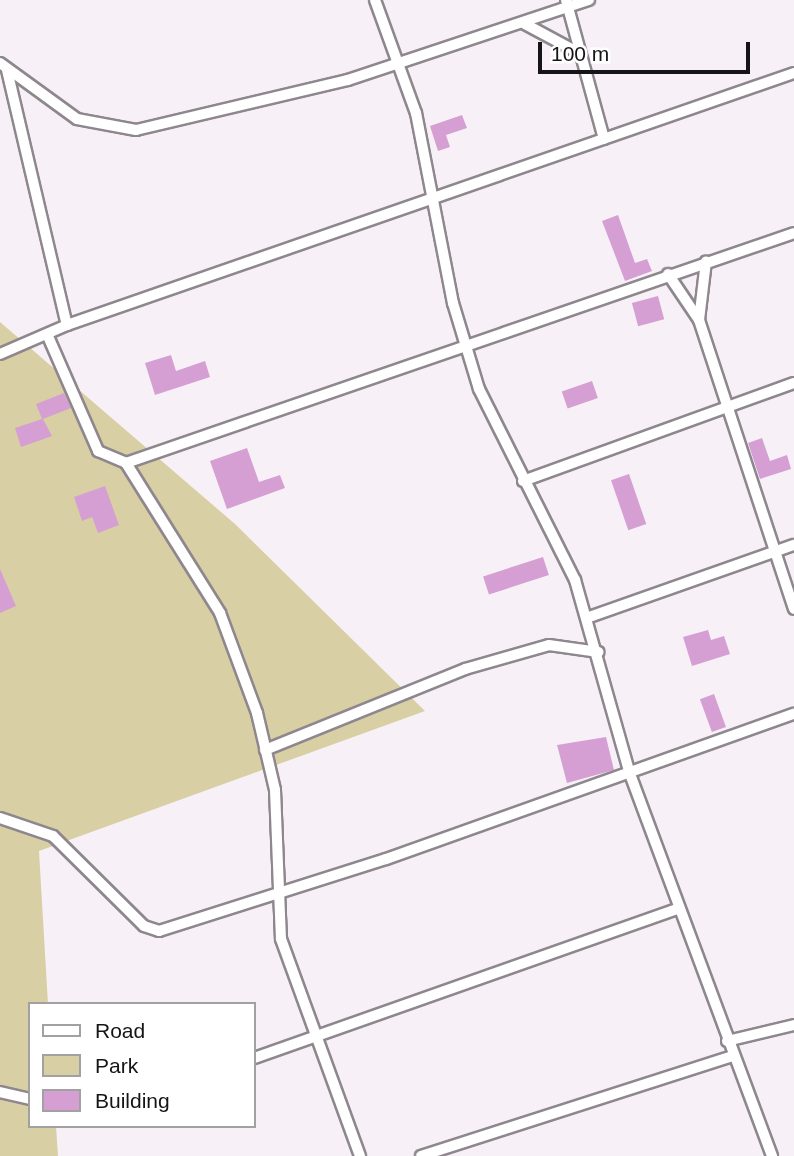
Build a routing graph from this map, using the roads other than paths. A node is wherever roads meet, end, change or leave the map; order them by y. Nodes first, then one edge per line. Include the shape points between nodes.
1 (375, 0) edge
2 (589, 0) edge
3 (566, 5) edge
4 (524, 24) junction
5 (579, 53) junction
6 (400, 64) junction
7 (3, 66) edge
8 (794, 73) edge
9 (604, 139) junction
10 (435, 199) junction
11 (794, 233) edge
12 (706, 261) junction
13 (668, 274) junction
14 (699, 320) junction
15 (67, 325) junction
16 (47, 334) junction
17 (464, 342) junction
18 (0, 354) edge
19 (794, 383) edge
20 (724, 406) junction
21 (126, 463) junction
22 (523, 481) junction
23 (794, 545) edge
24 (777, 551) junction
25 (794, 609) edge
26 (589, 617) junction
27 (599, 652) junction
28 (794, 714) edge
29 (265, 750) junction
30 (630, 775) junction
31 (0, 818) edge
32 (278, 891) junction
33 (677, 909) junction
34 (794, 1025) edge
35 (317, 1038) junction
36 (727, 1041) junction
37 (733, 1056) junction
38 (256, 1057) edge
39 (0, 1092) edge
40 (28, 1099) edge
41 (360, 1156) edge
42 (421, 1156) edge
43 (772, 1156) edge

1 - 6 street
2 - 3 street
3 - 4 street
3 - 5 street
4 - 5 street
4 - 6 street
5 - 9 street
6 - 7 street via 136,131 77,119
6 - 10 street
7 - 15 street
8 - 9 street
9 - 10 street
10 - 15 street
10 - 17 street
11 - 12 street
12 - 13 street
12 - 14 street
13 - 14 street
13 - 17 street
14 - 20 street
15 - 16 street
16 - 18 street
16 - 21 street via 98,451
17 - 21 street
17 - 22 street via 479,389
19 - 20 street
20 - 22 street
20 - 24 street
21 - 29 street via 220,613
22 - 26 street
23 - 24 street
24 - 25 street
24 - 26 street
26 - 27 street
27 - 29 street via 550,645 477,666
27 - 30 street
28 - 30 street
29 - 32 street via 280,842
30 - 32 street
30 - 33 street
31 - 32 street via 52,836 152,930
32 - 35 street via 281,939
33 - 35 street
33 - 36 street
34 - 36 street
35 - 38 street
35 - 41 street
36 - 37 street
37 - 42 street via 638,1081
37 - 43 street
39 - 40 street

